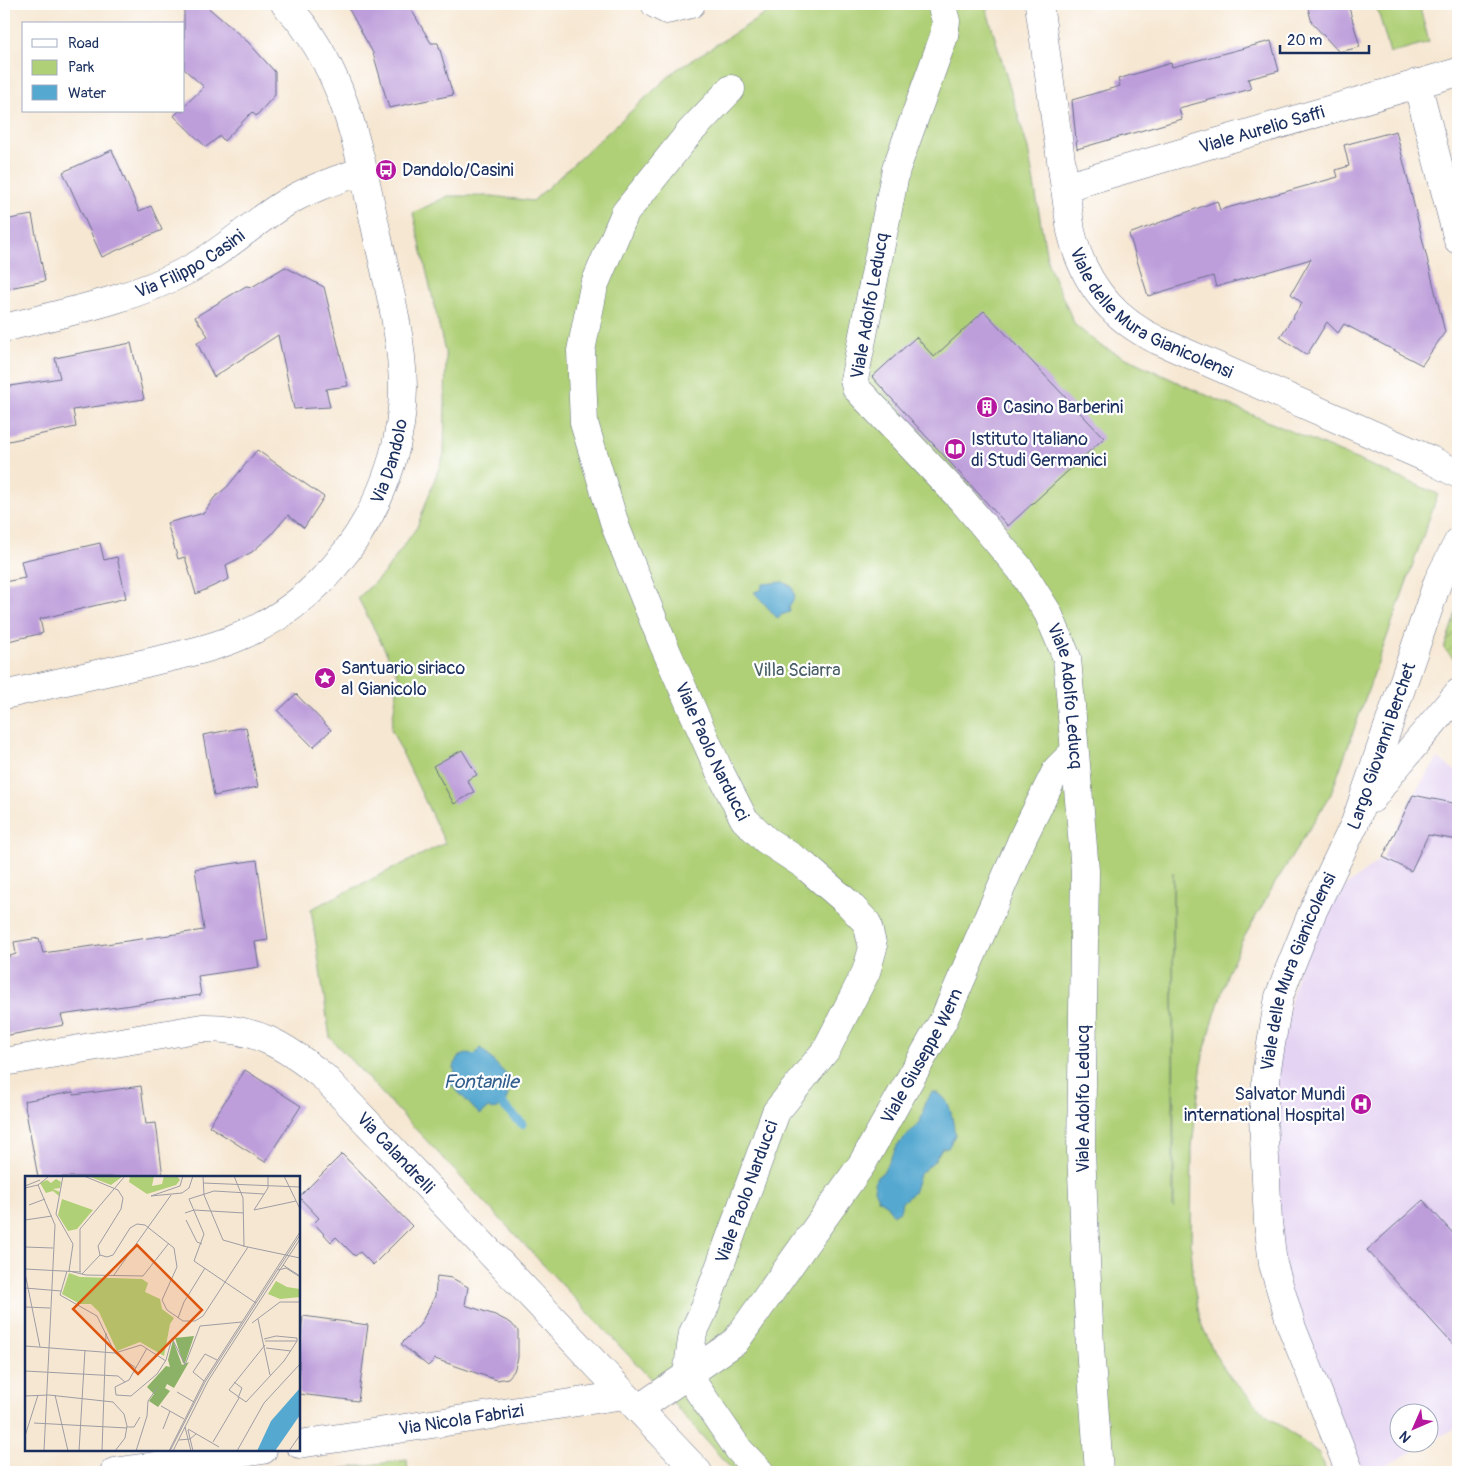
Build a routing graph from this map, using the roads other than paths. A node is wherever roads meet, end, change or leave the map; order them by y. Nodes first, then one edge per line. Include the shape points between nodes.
1 (285, 4) edge
2 (655, 4) edge
3 (691, 4) edge
4 (940, 4) edge
5 (1039, 4) edge
6 (1458, 72) edge
7 (1417, 83) junction
8 (731, 89) dead end
9 (363, 171) junction
10 (1065, 187) junction
11 (1458, 240) edge
12 (4, 328) edge
13 (1458, 474) edge
14 (1458, 542) edge
15 (1458, 693) edge
16 (4, 695) edge
17 (1074, 752) junction
18 (1355, 823) junction
19 (4, 1062) edge
20 (687, 1374) junction
21 (631, 1402) junction
22 (300, 1444) edge
23 (256, 1451) edge
24 (114, 1472) edge
25 (698, 1472) edge
26 (760, 1472) edge
27 (1099, 1472) edge
28 (1350, 1472) edge

1 - 9 street, Via Dandolo via 315,40 330,68
2 - 3 street via 660,9 673,10
4 - 17 street, Viale Adolfo Leducq via 946,21 944,36 896,169 854,380 856,388 962,500 1021,570 1048,613 1067,658
5 - 10 street, Viale delle Mura Gianicolensi
6 - 7 street, Viale Aurelio Saffi
7 - 10 street, Viale Aurelio Saffi
7 - 11 street
8 - 20 street, Viale Paolo Narducci via 690,132 625,214 594,286 580,350 584,423 616,528 718,768 744,819 766,840 804,865 861,917 867,923 873,948 866,972 826,1050 776,1112 693,1334
9 - 12 street, Via Filippo Casini via 316,187 291,200 217,253 161,284 106,303
9 - 16 street, Via Dandolo via 396,321 403,387 393,456 381,489 356,536 337,563 308,594 279,617 243,635 202,650
10 - 13 street, Viale delle Mura Gianicolensi via 1074,246 1086,275 1104,301 1132,326
14 - 18 street, Largo Giovanni Berchet via 1438,581
15 - 18 street, Largo Giovanni Berchet via 1391,773
17 - 20 street, Viale Giuseppe Wern via 1057,768 1024,835 944,1019 862,1164 735,1342
17 - 27 street, Viale Adolfo Leducq via 1085,871 1081,1152
18 - 28 street, Viale delle Mura Gianicolensi via 1312,913 1280,997 1263,1117 1273,1264 1292,1328
19 - 21 street, Via Calandrelli via 202,1028 241,1031 289,1049 324,1077
20 - 21 street
20 - 26 street via 739,1450
21 - 22 street, Via Nicola Fabrizi
21 - 25 street, Via Calandrelli
23 - 24 street

